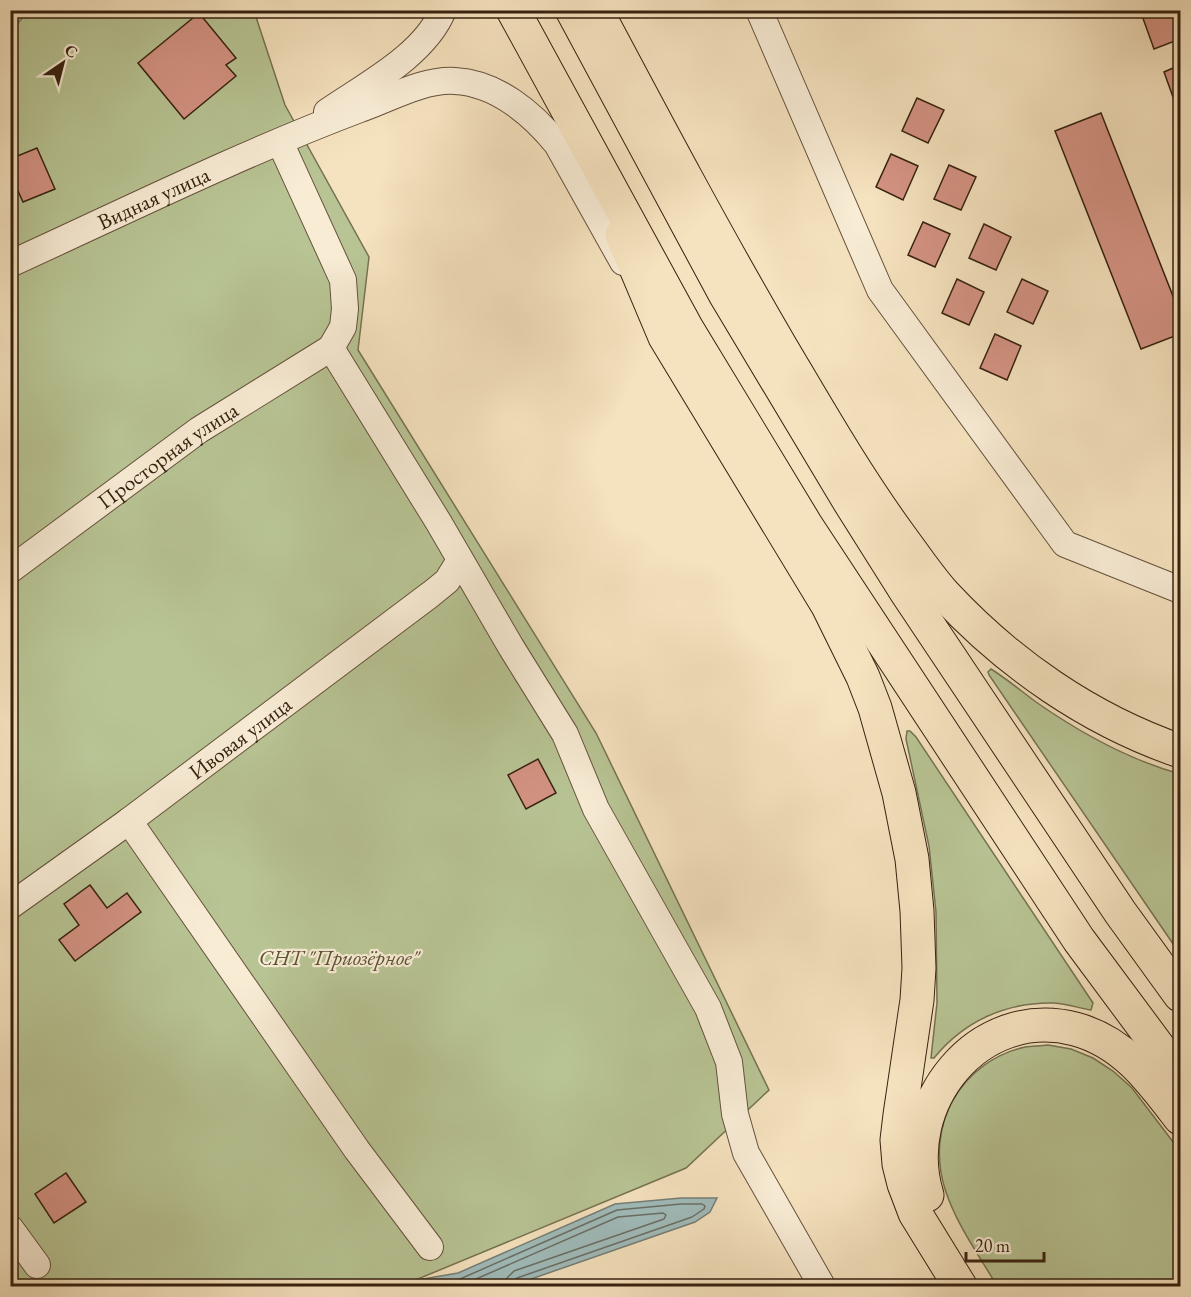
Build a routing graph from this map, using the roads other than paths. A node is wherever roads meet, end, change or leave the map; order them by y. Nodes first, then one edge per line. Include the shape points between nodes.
1 (443, 10) edge
2 (513, 10) edge
3 (572, 10) edge
4 (596, 10) edge
5 (759, 10) edge
6 (582, 136) junction
7 (288, 138) junction
8 (10, 264) edge
9 (664, 337) junction
10 (331, 348) junction
11 (743, 423) junction
12 (460, 560) junction
13 (10, 570) edge
14 (1180, 590) edge
15 (1180, 751) edge
16 (129, 821) junction
17 (10, 906) edge
18 (1180, 995) edge
19 (1180, 1076) edge
20 (1180, 1118) edge
21 (10, 1228) edge
22 (430, 1247) dead end
23 (37, 1264) dead end
24 (822, 1287) edge
25 (960, 1287) edge
26 (975, 1287) edge

1 - 7 street via 412,53
2 - 6 main road
3 - 18 main road via 725,294 849,501 1120,912
4 - 15 main road via 808,394 873,499 943,592 1014,660 1053,688 1130,731
5 - 14 street via 880,290 1065,544
6 - 9 main road
6 - 11 main road
7 - 8 street, Видная улица
7 - 9 street via 437,82 467,82 502,96 530,115 557,144
7 - 10 street via 343,280 343,327
9 - 11 street
9 - 25 main road via 828,606 863,677 884,738 912,859 917,911 919,968 897,1140 899,1164 915,1213
10 - 12 street
10 - 13 street, Просторная улица via 199,430
11 - 19 main road via 865,617 1079,940
12 - 16 street, Ивовая улица via 447,581 431,594
12 - 24 street via 565,734 596,809 708,1008 729,1062 735,1114 746,1153
16 - 17 street, Ивовая улица
16 - 22 street via 357,1150
20 - 26 main road via 1145,1071 1108,1043 1074,1028 1029,1026 989,1040 971,1052 939,1086 927,1112 921,1156 926,1193
21 - 23 street

